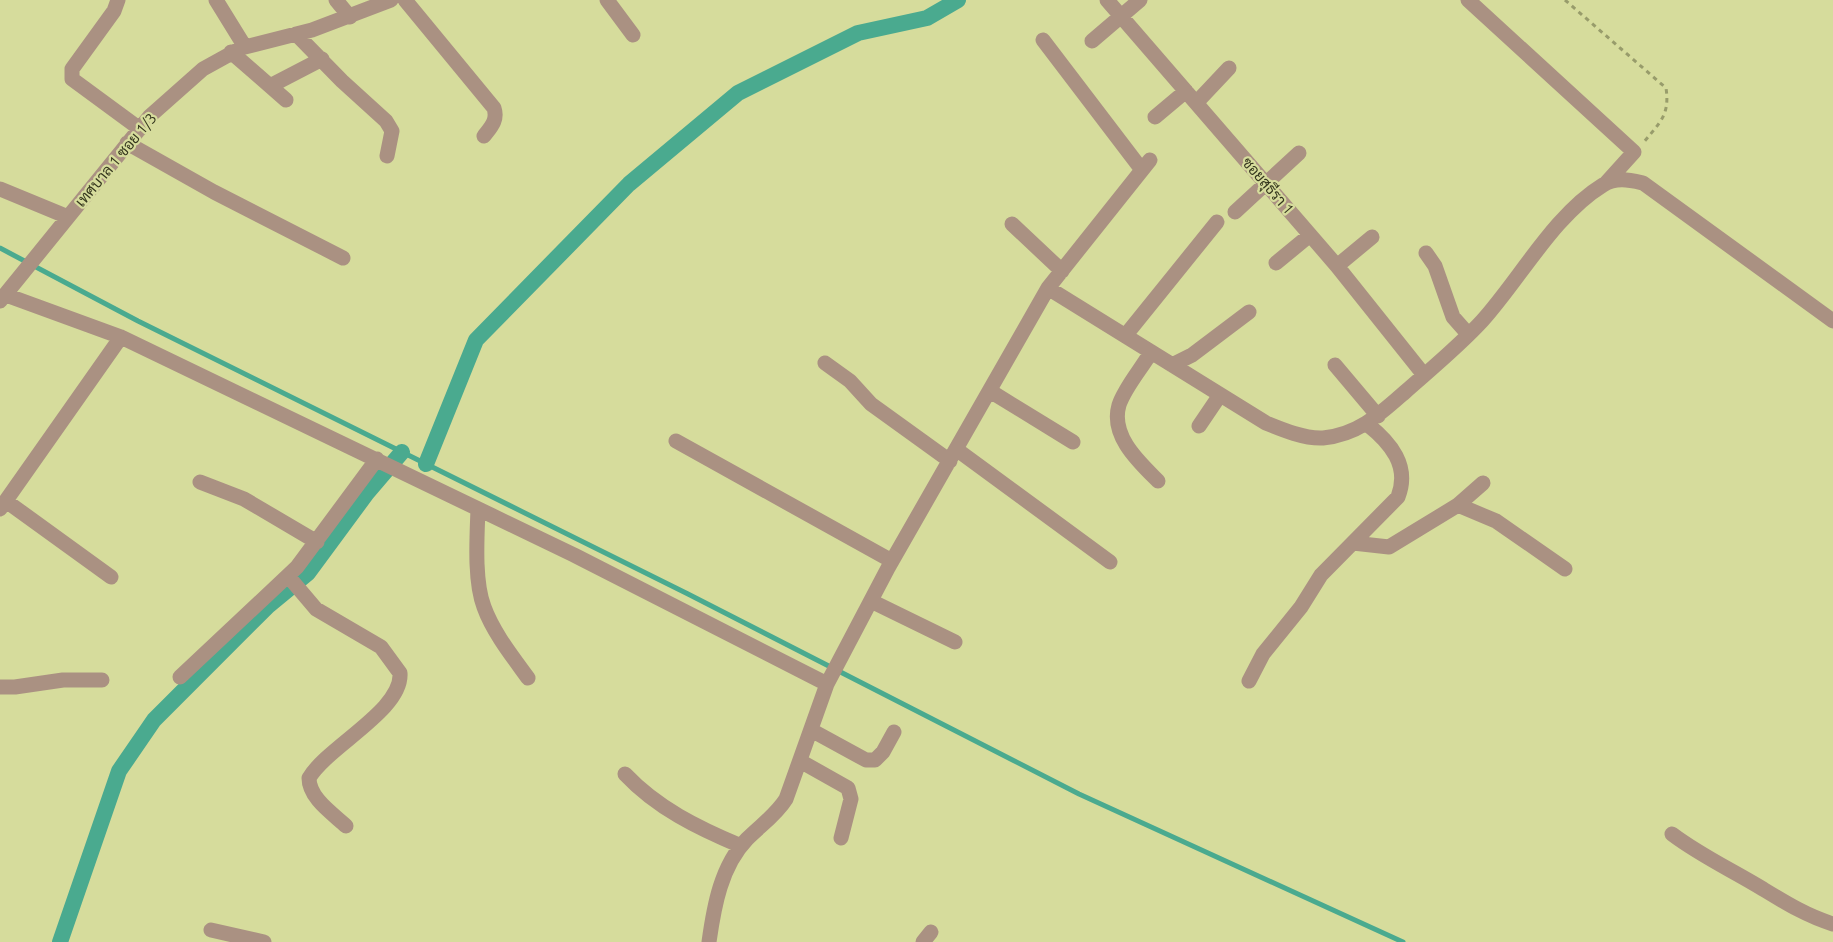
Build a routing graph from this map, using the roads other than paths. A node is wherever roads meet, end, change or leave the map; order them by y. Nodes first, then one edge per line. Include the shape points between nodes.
1 (118, 0) edge
2 (216, 0) edge
3 (336, 0) edge
4 (391, 0) edge
5 (405, 0) edge
6 (608, 0) edge
7 (1107, 0) edge
8 (1140, 0) edge
9 (1468, 0) edge
10 (1121, 16) junction
11 (350, 17) junction
12 (296, 34) junction
13 (633, 35) dead end
14 (1043, 40) dead end
15 (1092, 41) dead end
16 (238, 49) junction
17 (322, 59) junction
18 (1229, 69) dead end
19 (270, 86) junction
20 (1191, 97) junction
21 (286, 100) dead end
22 (1155, 117) dead end
23 (140, 129) junction
24 (484, 136) dead end
25 (127, 144) junction
26 (1299, 153) dead end
27 (387, 156) dead end
28 (1266, 184) junction
29 (1604, 184) junction
30 (0, 189) edge
31 (1235, 212) dead end
32 (68, 217) junction
33 (1217, 222) dead end
34 (1012, 224) dead end
35 (1310, 235) junction
36 (1372, 237) dead end
37 (1426, 253) dead end
38 (343, 258) dead end
39 (1276, 263) dead end
40 (1337, 266) junction
41 (1062, 271) junction
42 (1048, 288) junction
43 (7, 293) edge
44 (1249, 312) dead end
45 (1833, 321) edge
46 (1468, 334) junction
47 (1125, 336) junction
48 (121, 337) junction
49 (1151, 352) junction
50 (825, 363) dead end
51 (1172, 365) junction
52 (1335, 365) dead end
53 (1424, 375) junction
54 (990, 391) junction
55 (1220, 394) junction
56 (1373, 420) junction
57 (1199, 426) dead end
58 (676, 441) dead end
59 (1073, 442) dead end
60 (953, 455) junction
61 (385, 463) junction
62 (1158, 481) dead end
63 (200, 482) dead end
64 (1483, 483) dead end
65 (3, 505) edge
66 (1458, 505) junction
67 (478, 509) junction
68 (317, 542) junction
69 (1353, 543) junction
70 (892, 561) junction
71 (1110, 562) dead end
72 (1565, 569) dead end
73 (111, 577) dead end
74 (292, 582) junction
75 (871, 601) junction
76 (955, 642) dead end
77 (180, 677) dead end
78 (528, 678) dead end
79 (102, 680) dead end
80 (1249, 681) dead end
81 (828, 682) junction
82 (0, 687) edge
83 (811, 730) junction
84 (894, 732) dead end
85 (800, 761) junction
86 (625, 774) dead end
87 (346, 826) dead end
88 (1672, 834) dead end
89 (841, 838) dead end
90 (741, 846) junction
91 (1833, 924) edge
92 (211, 930) dead end
93 (264, 942) edge
94 (709, 942) edge

1 - 23 street via 70,75
2 - 16 street
3 - 11 street
4 - 11 street, เทศบาล 1 ซอย 1/3
5 - 24 street via 494,108 494,123
6 - 13 street
7 - 10 street, ซอยสุธีรา 1
8 - 10 street
9 - 29 street via 1635,152
10 - 15 street
10 - 20 street, ซอยสุธีรา 1
11 - 12 street, เทศบาล 1 ซอย 1/3
12 - 16 street, เทศบาล 1 ซอย 1/3
12 - 17 street
14 - 41 street via 1146,165
16 - 19 street
16 - 23 street, เทศบาล 1 ซอย 1/3 via 203,69
17 - 19 street
17 - 27 street via 386,121 392,130
18 - 20 street
19 - 21 street
20 - 22 street
20 - 28 street, ซอยสุธีรา 1
23 - 25 street, เทศบาล 1 ซอย 1/3
25 - 32 street, เทศบาล 1 ซอย 1/3
25 - 38 street
26 - 28 street
28 - 31 street
28 - 35 street, ซอยสุธีรา 1
29 - 45 street via 1624,179 1643,183
29 - 46 street via 1540,245
30 - 32 street
32 - 43 street, เทศบาล 1 ซอย 1/3
33 - 47 street
34 - 41 street
35 - 39 street
35 - 40 street, ซอยสุธีรา 1
36 - 40 street
37 - 46 street via 1436,266 1453,317
40 - 53 street, ซอยสุธีรา 1
41 - 42 street
42 - 47 street
42 - 54 street
43 - 48 street
44 - 51 street via 1192,355
46 - 53 street
47 - 49 street
48 - 61 street
48 - 65 street
49 - 51 street
49 - 62 street via 1119,404 1118,417 1125,444
50 - 60 street via 850,381 871,404
51 - 55 street
52 - 56 street
53 - 56 street
54 - 59 street
54 - 60 street
55 - 56 street via 1266,423 1292,433 1322,438 1351,433
55 - 57 street
56 - 69 street via 1396,455 1403,483 1386,512
58 - 70 street
60 - 70 street
60 - 71 street
61 - 67 street
61 - 68 street
63 - 68 street via 244,499
64 - 66 street
65 - 73 street
66 - 69 street via 1389,547
66 - 72 street via 1496,521
67 - 78 street via 483,606
67 - 81 street
68 - 74 street
69 - 80 street via 1321,575 1263,654
70 - 75 street
74 - 77 street
74 - 87 street via 316,609 381,647 400,673 398,688 386,704 336,747 309,777 311,790
75 - 76 street
75 - 81 street
79 - 82 street
81 - 83 street
83 - 84 street via 866,760 875,760
83 - 85 street
85 - 89 street via 848,788 851,799
85 - 90 street via 778,812
86 - 90 street via 667,810
88 - 91 street via 1699,855 1786,905
90 - 94 street via 721,884
92 - 93 street

